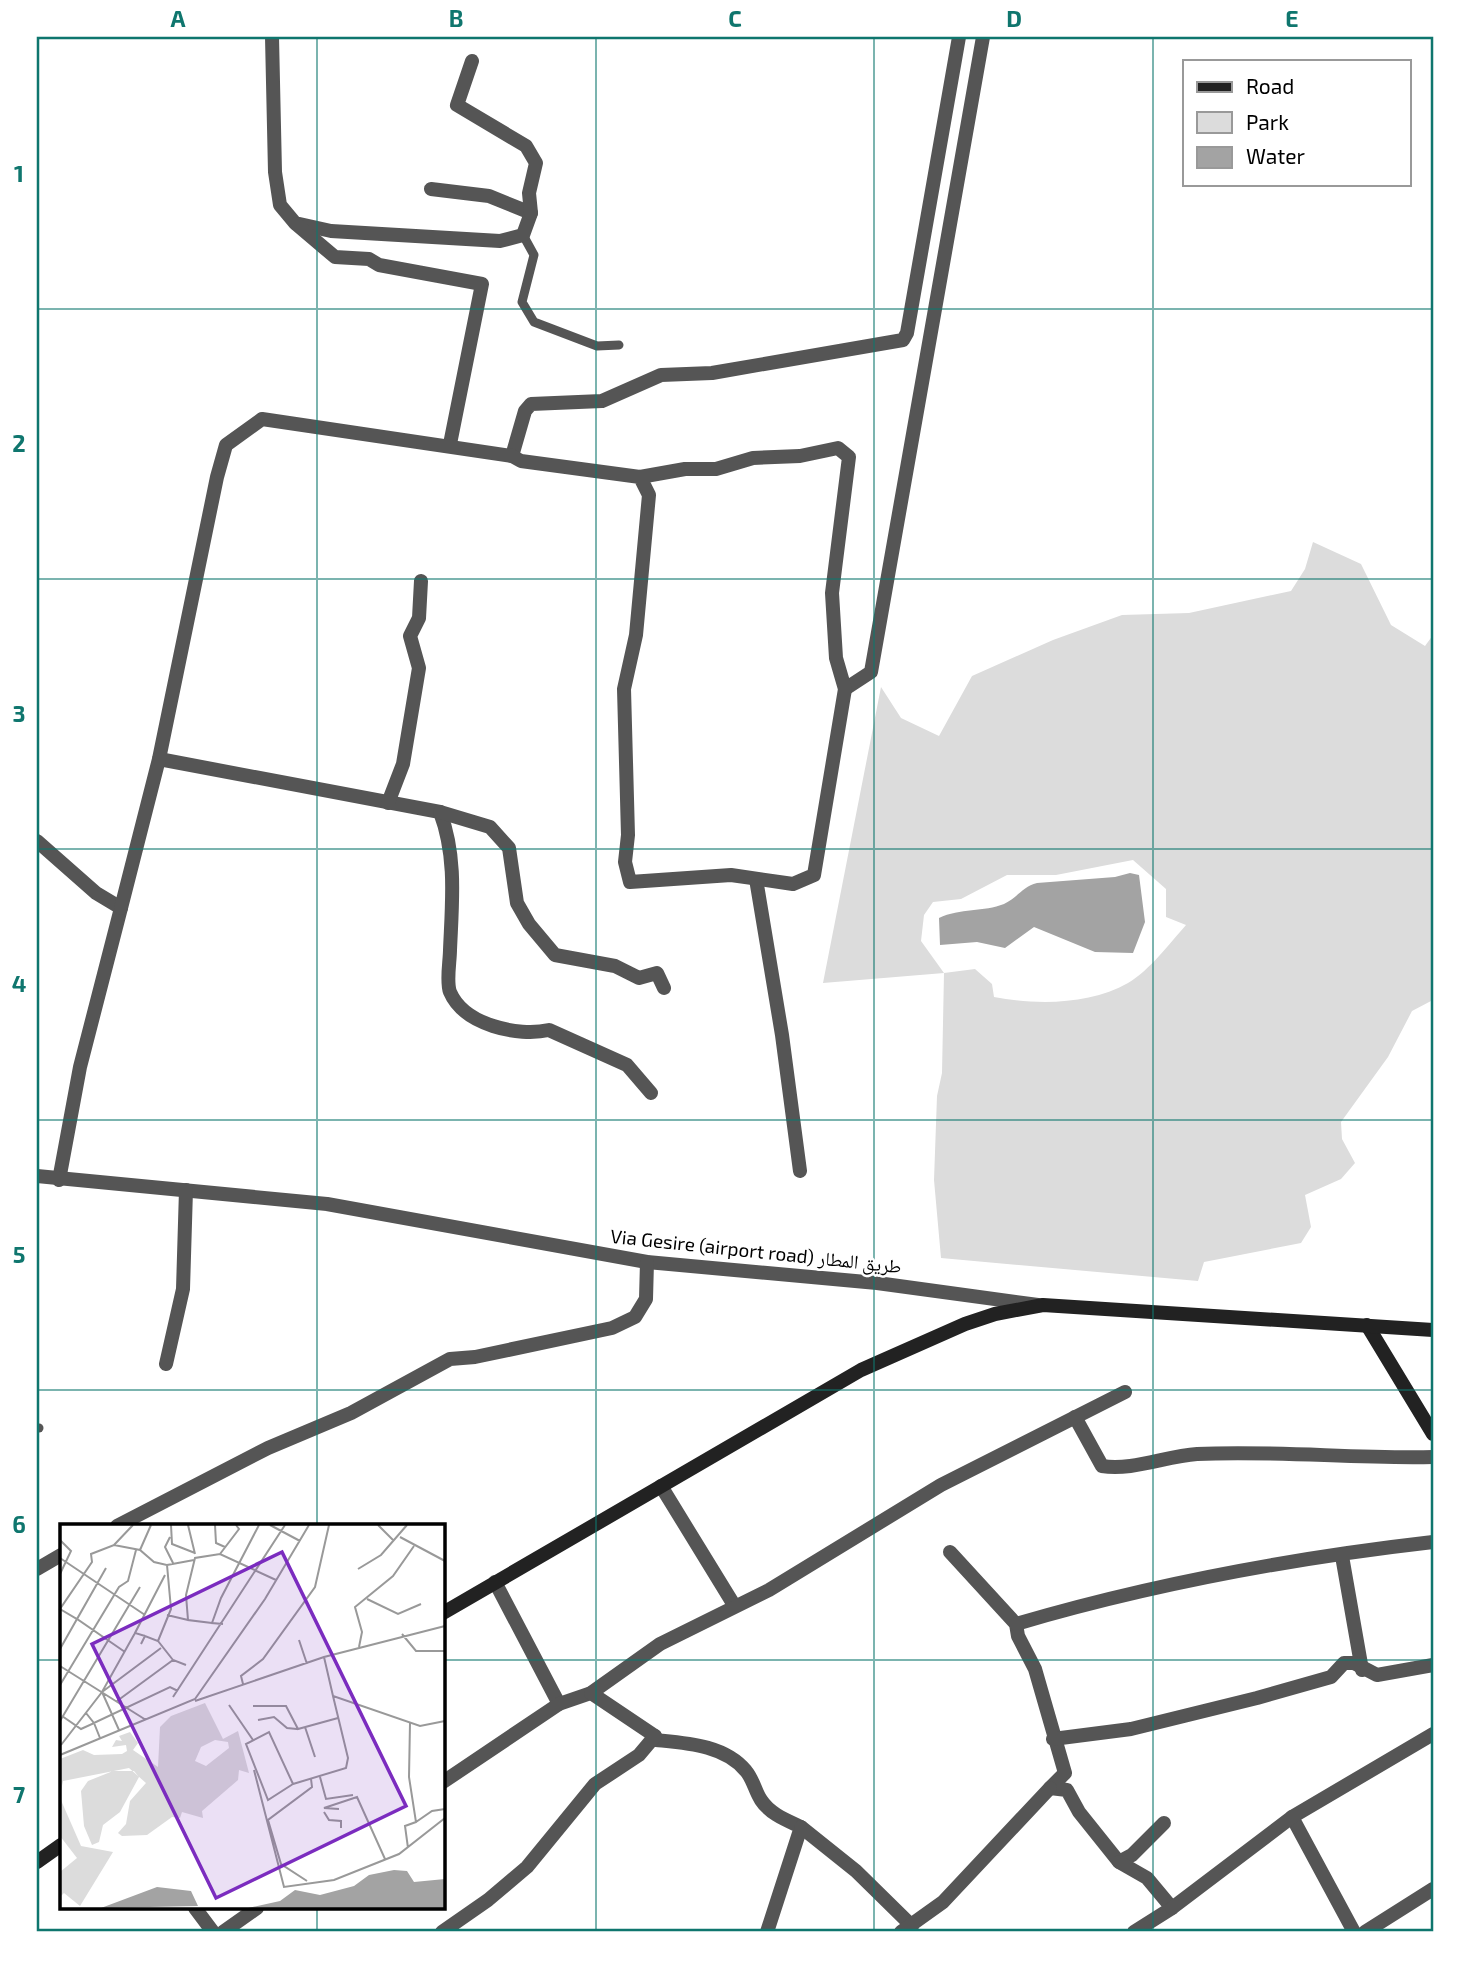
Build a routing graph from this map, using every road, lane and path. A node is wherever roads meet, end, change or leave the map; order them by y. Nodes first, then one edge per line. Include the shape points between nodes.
1 (272, 37) edge
2 (959, 37) edge
3 (983, 37) edge
4 (472, 61) dead end
5 (431, 189) dead end
6 (531, 213) junction
7 (295, 223) junction
8 (523, 234) junction
9 (619, 345) dead end
10 (450, 444) junction
11 (512, 456) junction
12 (640, 478) junction
13 (421, 581) dead end
14 (845, 689) junction
15 (159, 759) junction
16 (388, 803) junction
17 (440, 812) junction
18 (37, 841) edge
19 (756, 879) junction
20 (121, 908) junction
21 (664, 988) dead end
22 (651, 1093) dead end
23 (800, 1171) dead end
24 (37, 1176) edge
25 (59, 1180) junction
26 (186, 1190) junction
27 (647, 1262) junction
28 (1044, 1306) junction
29 (1367, 1325) junction
30 (1433, 1330) edge
31 (166, 1364) dead end
32 (1125, 1392) dead end
33 (1075, 1417) junction
34 (1433, 1434) edge
35 (1433, 1457) edge
36 (661, 1486) junction
37 (121, 1524) edge
38 (1433, 1542) edge
39 (950, 1552) dead end
40 (60, 1556) edge
41 (1342, 1556) junction
42 (37, 1569) edge
43 (495, 1582) junction
44 (734, 1605) junction
45 (444, 1612) edge
46 (1016, 1624) junction
47 (1433, 1665) edge
48 (1362, 1670) junction
49 (591, 1693) junction
50 (559, 1704) junction
51 (1433, 1734) edge
52 (655, 1736) junction
53 (1054, 1740) junction
54 (444, 1781) edge
55 (1051, 1788) junction
56 (1292, 1817) junction
57 (1164, 1823) dead end
58 (800, 1828) junction
59 (60, 1846) edge
60 (37, 1861) edge
61 (1119, 1862) junction
62 (1433, 1889) edge
63 (1172, 1908) junction
64 (196, 1910) edge
65 (254, 1910) edge
66 (907, 1929) edge
67 (213, 1932) edge
68 (223, 1932) edge
69 (442, 1932) edge
70 (767, 1932) edge
71 (1133, 1932) edge
72 (1354, 1932) edge
73 (1365, 1932) edge

1 - 7 street via 275,172 280,205
2 - 11 street via 908,333 903,340 712,373 661,375 602,401 531,404
3 - 14 street via 872,672
4 - 6 street via 457,105 526,146 536,163 529,192
5 - 6 street via 489,196
6 - 8 street
7 - 8 street via 331,231 500,241
7 - 10 street via 335,257 369,259 379,265 482,284
8 - 9 lane via 534,256 522,302 534,322 597,346
10 - 11 street
10 - 15 street via 262,419 226,445
11 - 12 street
12 - 14 street via 838,448 849,457 832,593 836,658
12 - 19 street via 649,495 623,725 625,862 630,881 731,875
13 - 16 street via 419,618 410,636 419,668 403,764
14 - 19 street via 814,875 793,884
15 - 16 street
15 - 20 street
16 - 17 street
17 - 21 street via 490,827 509,848 517,902 555,955 615,966 639,978 657,973
17 - 22 street via 453,859 449,991 455,999 467,1014 496,1027 549,1030 586,1045 627,1065
18 - 20 street via 96,893
19 - 23 street
20 - 25 street via 80,1068
24 - 25 street, Via Gesire (airport road) طريق المطار
25 - 26 street, Via Gesire (airport road) طريق المطار
26 - 27 street, Via Gesire (airport road) طريق المطار via 327,1204
26 - 31 street via 183,1289
27 - 28 street, Via Gesire (airport road) طريق المطار via 877,1283
27 - 37 street via 646,1299 635,1317 612,1328 450,1359 351,1413 268,1448
28 - 29 main road, Via Gesire (airport road) طريق المطار
28 - 36 main road via 965,1324 861,1370
29 - 30 main road, Via Gesire (airport road) طريق المطار
29 - 34 main road
32 - 33 street
33 - 35 street via 1102,1466 1117,1468 1195,1454
33 - 44 street via 941,1485 769,1590
36 - 43 main road
36 - 44 street
38 - 41 street
39 - 46 street
40 - 42 street
41 - 46 street via 1243,1569
41 - 48 street
43 - 45 main road
43 - 50 street
44 - 49 street via 660,1644
46 - 53 street via 1035,1669
47 - 48 street via 1377,1675
48 - 53 street via 1354,1663 1344,1664 1331,1677 1257,1698 1131,1728
49 - 50 street
49 - 52 street
50 - 54 street
51 - 56 street
52 - 58 street via 656,1740 696,1744 721,1753 747,1771 761,1800 774,1814
52 - 69 street via 639,1755 595,1784 527,1867
53 - 55 street via 1065,1773
55 - 61 street via 1067,1790
55 - 66 street via 943,1902
56 - 63 street
56 - 72 street
57 - 61 street
58 - 66 street via 887,1899
58 - 70 street
59 - 60 main road
61 - 63 street via 1147,1878
62 - 73 street
63 - 71 street
64 - 67 street
65 - 68 street

